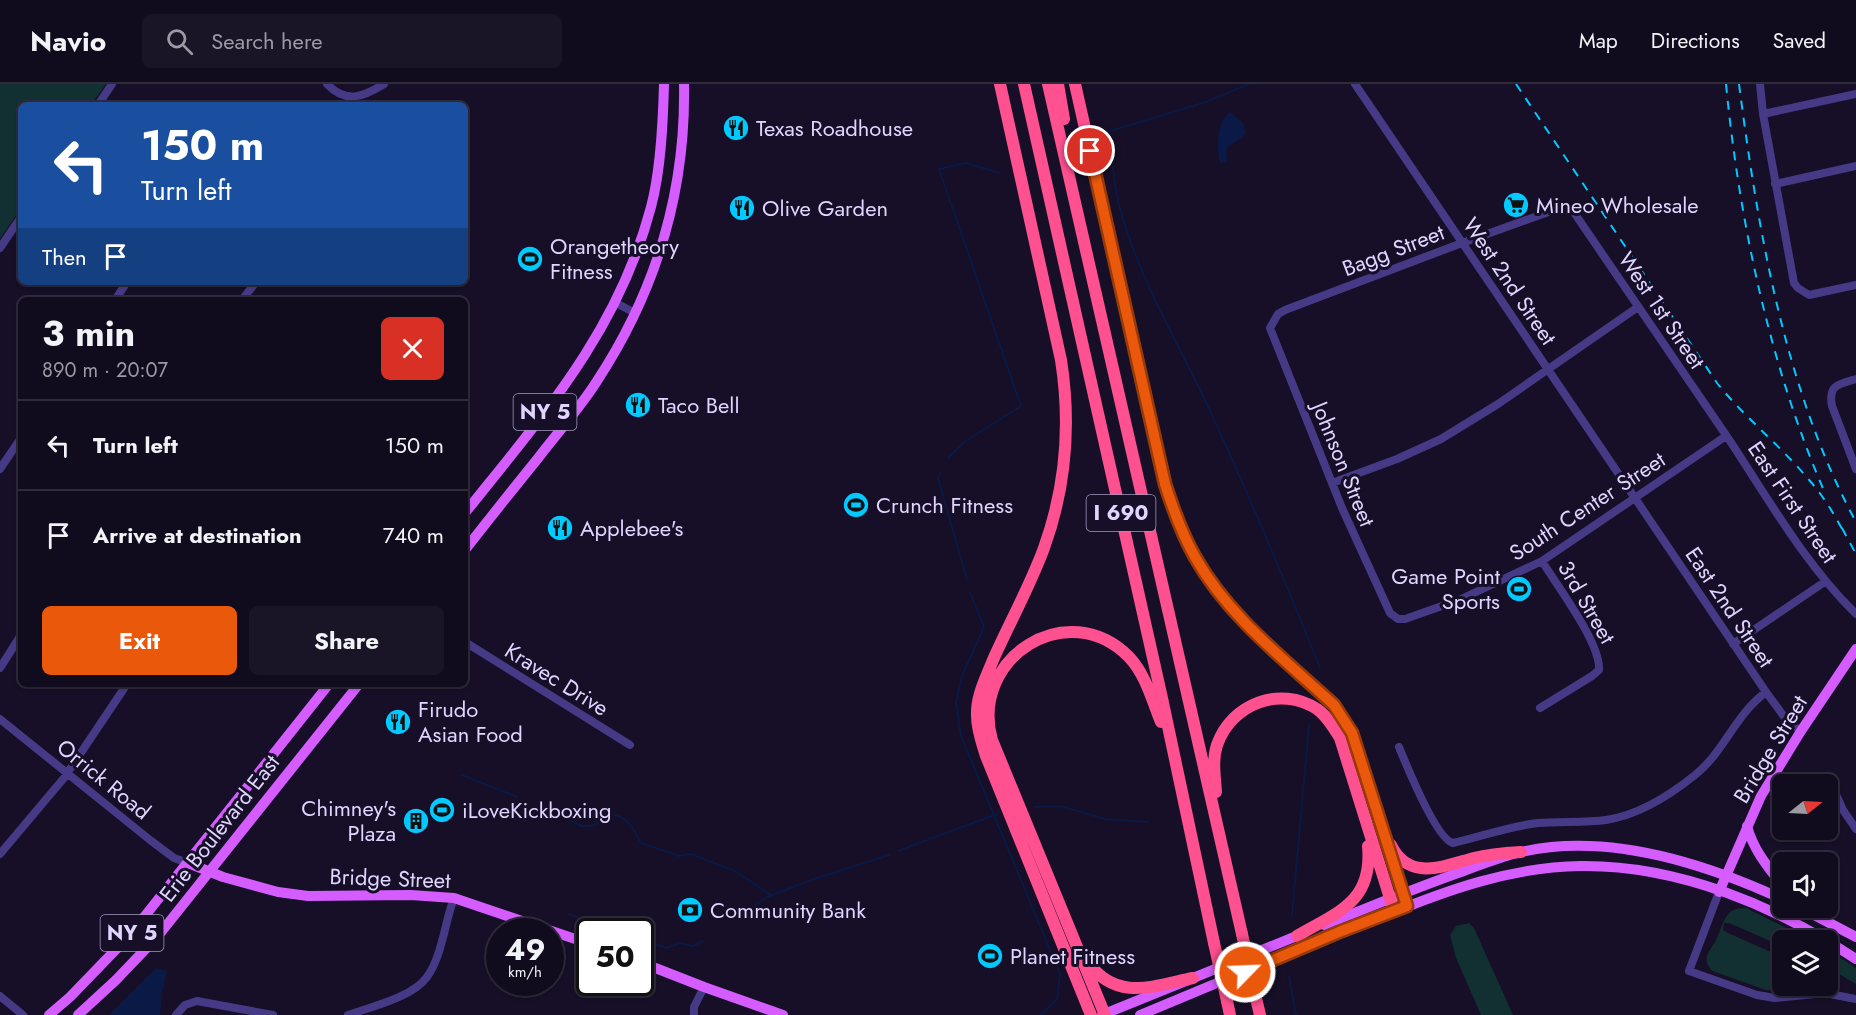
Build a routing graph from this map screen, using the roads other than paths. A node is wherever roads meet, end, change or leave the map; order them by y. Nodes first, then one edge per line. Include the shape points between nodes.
1 (112, 84) edge
2 (327, 84) edge
3 (384, 84) edge
4 (663, 84) edge
5 (684, 84) edge
6 (1000, 84) edge
7 (1015, 84) edge
8 (1024, 84) edge
9 (1048, 84) edge
10 (1058, 84) edge
11 (1075, 84) edge
12 (1355, 84) edge
13 (1760, 84) edge
14 (1856, 94) edge
15 (100, 102) edge
16 (1763, 114) junction
17 (1040, 157) junction
18 (1856, 166) edge
19 (1775, 184) junction
20 (1565, 208) joint
21 (18, 221) edge
22 (1462, 243) junction
23 (0, 248) edge
24 (1091, 265) junction
25 (254, 285) edge
26 (1856, 285) edge
27 (244, 297) edge
28 (616, 303) junction
29 (1638, 308) junction
30 (635, 313) junction
31 (1273, 320) joint
32 (1548, 369) junction
33 (1856, 379) edge
34 (1726, 436) junction
35 (18, 442) edge
36 (0, 469) edge
37 (1856, 469) edge
38 (1332, 483) junction
39 (1635, 498) junction
40 (468, 509) edge
41 (468, 546) edge
42 (1542, 561) junction
43 (1826, 581) junction
44 (1856, 614) edge
45 (1396, 618) joint
46 (18, 640) edge
47 (468, 644) edge
48 (1733, 644) junction
49 (1854, 652) edge
50 (0, 668) edge
51 (125, 687) edge
52 (327, 687) edge
53 (357, 687) edge
54 (1766, 692) junction
55 (1540, 708) dead end
56 (0, 719) edge
57 (1801, 731) junction
58 (630, 745) dead end
59 (1399, 747) dead end
60 (1174, 757) junction
61 (67, 773) junction
62 (1838, 799) edge
63 (1218, 823) junction
64 (1748, 826) junction
65 (1366, 827) junction
66 (1382, 827) junction
67 (1856, 829) edge
68 (1521, 852) junction
69 (0, 854) edge
70 (188, 863) junction
71 (1772, 871) edge
72 (209, 872) junction
73 (1726, 875) junction
74 (1719, 892) junction
75 (1403, 893) junction
76 (1772, 895) edge
77 (454, 898) junction
78 (1390, 899) junction
79 (1407, 906) junction
80 (1394, 911) junction
81 (1821, 918) edge
82 (1297, 936) junction
83 (1856, 937) edge
84 (576, 939) edge
85 (1076, 944) junction
86 (1856, 959) edge
87 (654, 967) edge
88 (1193, 978) junction
89 (704, 987) junction
90 (0, 996) edge
91 (1856, 999) edge
92 (23, 1015) edge
93 (49, 1015) edge
94 (78, 1015) edge
95 (176, 1015) edge
96 (273, 1015) edge
97 (348, 1015) edge
98 (694, 1015) edge
99 (783, 1015) edge
100 (1091, 1015) edge
101 (1104, 1015) edge
102 (1140, 1015) edge
103 (1230, 1015) edge
104 (1260, 1015) edge

1 - 15 street
2 - 3 street via 344,96 360,95
4 - 28 main road, NY 5 via 652,205
5 - 30 main road, NY 5 via 681,156 669,224
6 - 100 highway via 1060,360 1067,429 1052,525 982,687 977,716 986,756
7 - 17 highway
8 - 17 highway, I 690
9 - 24 highway, I 690
10 - 24 highway
11 - 66 highway via 1162,473 1177,517 1196,558 1235,611 1344,719
12 - 22 street, West 2nd Street
13 - 16 street
14 - 16 street
16 - 19 street
17 - 60 highway, I 690
18 - 19 street
19 - 26 street via 1794,283 1804,294
20 - 22 street, Bagg Street
20 - 29 street, West 1st Street via 1574,212
21 - 23 street
22 - 31 street, Bagg Street via 1285,310
22 - 32 street, West 2nd Street
24 - 63 highway, I 690
25 - 27 street
28 - 30 street
28 - 40 main road, NY 5 via 556,399
29 - 32 street
29 - 34 street, West 1st Street
30 - 41 main road, NY 5 via 596,382
31 - 38 street, Johnson Street via 1271,334
32 - 38 street via 1441,440
32 - 39 street, West 2nd Street
33 - 37 street via 1838,384 1830,396
34 - 39 street, South Center Street
34 - 43 street, East First Street
35 - 36 street
38 - 45 street, Johnson Street via 1370,572
39 - 42 street, South Center Street
39 - 48 street, East 2nd Street
42 - 45 street, South Center Street via 1459,600 1405,619
42 - 55 street, 3rd Street via 1594,644 1600,661 1599,670 1592,676
43 - 44 street, East First Street
43 - 48 street
46 - 50 street
47 - 58 street, Kravec Drive
48 - 54 street, East 2nd Street
49 - 57 main road, Bridge Street
51 - 61 street
52 - 70 main road, Erie Boulevard East / NY 5
53 - 72 main road, Erie Boulevard East / NY 5
54 - 57 street, East 2nd Street via 1788,722
54 - 59 street via 1744,711 1714,757 1669,794 1643,809 1606,820 1536,824 1453,843 1443,836
56 - 61 street, Orrick Road
57 - 64 main road, Bridge Street via 1761,796
60 - 85 highway via 1142,675 1124,654 1102,639 1078,633 1044,637 1019,651 996,679 988,716 993,740
60 - 103 highway, I 690, bridge
61 - 69 street
61 - 70 street, Orrick Road via 174,858
62 - 67 street
63 - 65 highway via 1214,760 1227,726 1245,708 1273,699 1290,699 1317,710 1340,738
63 - 104 highway, I 690, bridge
64 - 71 main road via 1751,841
64 - 73 main road, Bridge Street
65 - 78 highway
65 - 82 highway via 1370,864 1361,890 1345,908
66 - 68 highway via 1395,853 1422,869 1443,868 1494,853
66 - 75 highway
68 - 73 main road via 1568,847 1639,850
68 - 75 main road
70 - 72 main road, Bridge Street
70 - 93 main road, Erie Boulevard East / NY 5 via 98,970
72 - 77 main road, Bridge Street via 269,890 302,895
72 - 94 main road, Erie Boulevard East / NY 5 via 158,936
73 - 74 main road, Bridge Street
73 - 76 main road
74 - 79 main road via 1662,874 1578,866 1496,876
74 - 86 main road via 1795,923
74 - 91 street, Bridge Street via 1689,970 1757,996 1825,993
75 - 78 main road
75 - 79 highway
77 - 84 main road, Bridge Street
77 - 97 street via 428,977 404,994
78 - 80 highway
78 - 82 main road
79 - 80 main road
80 - 102 main road
81 - 83 main road
82 - 88 main road
85 - 88 highway via 1096,974 1116,985 1138,989
85 - 101 highway
87 - 89 main road
88 - 101 main road
89 - 98 street
89 - 99 main road
90 - 92 street
95 - 96 street via 185,1005 203,1002

